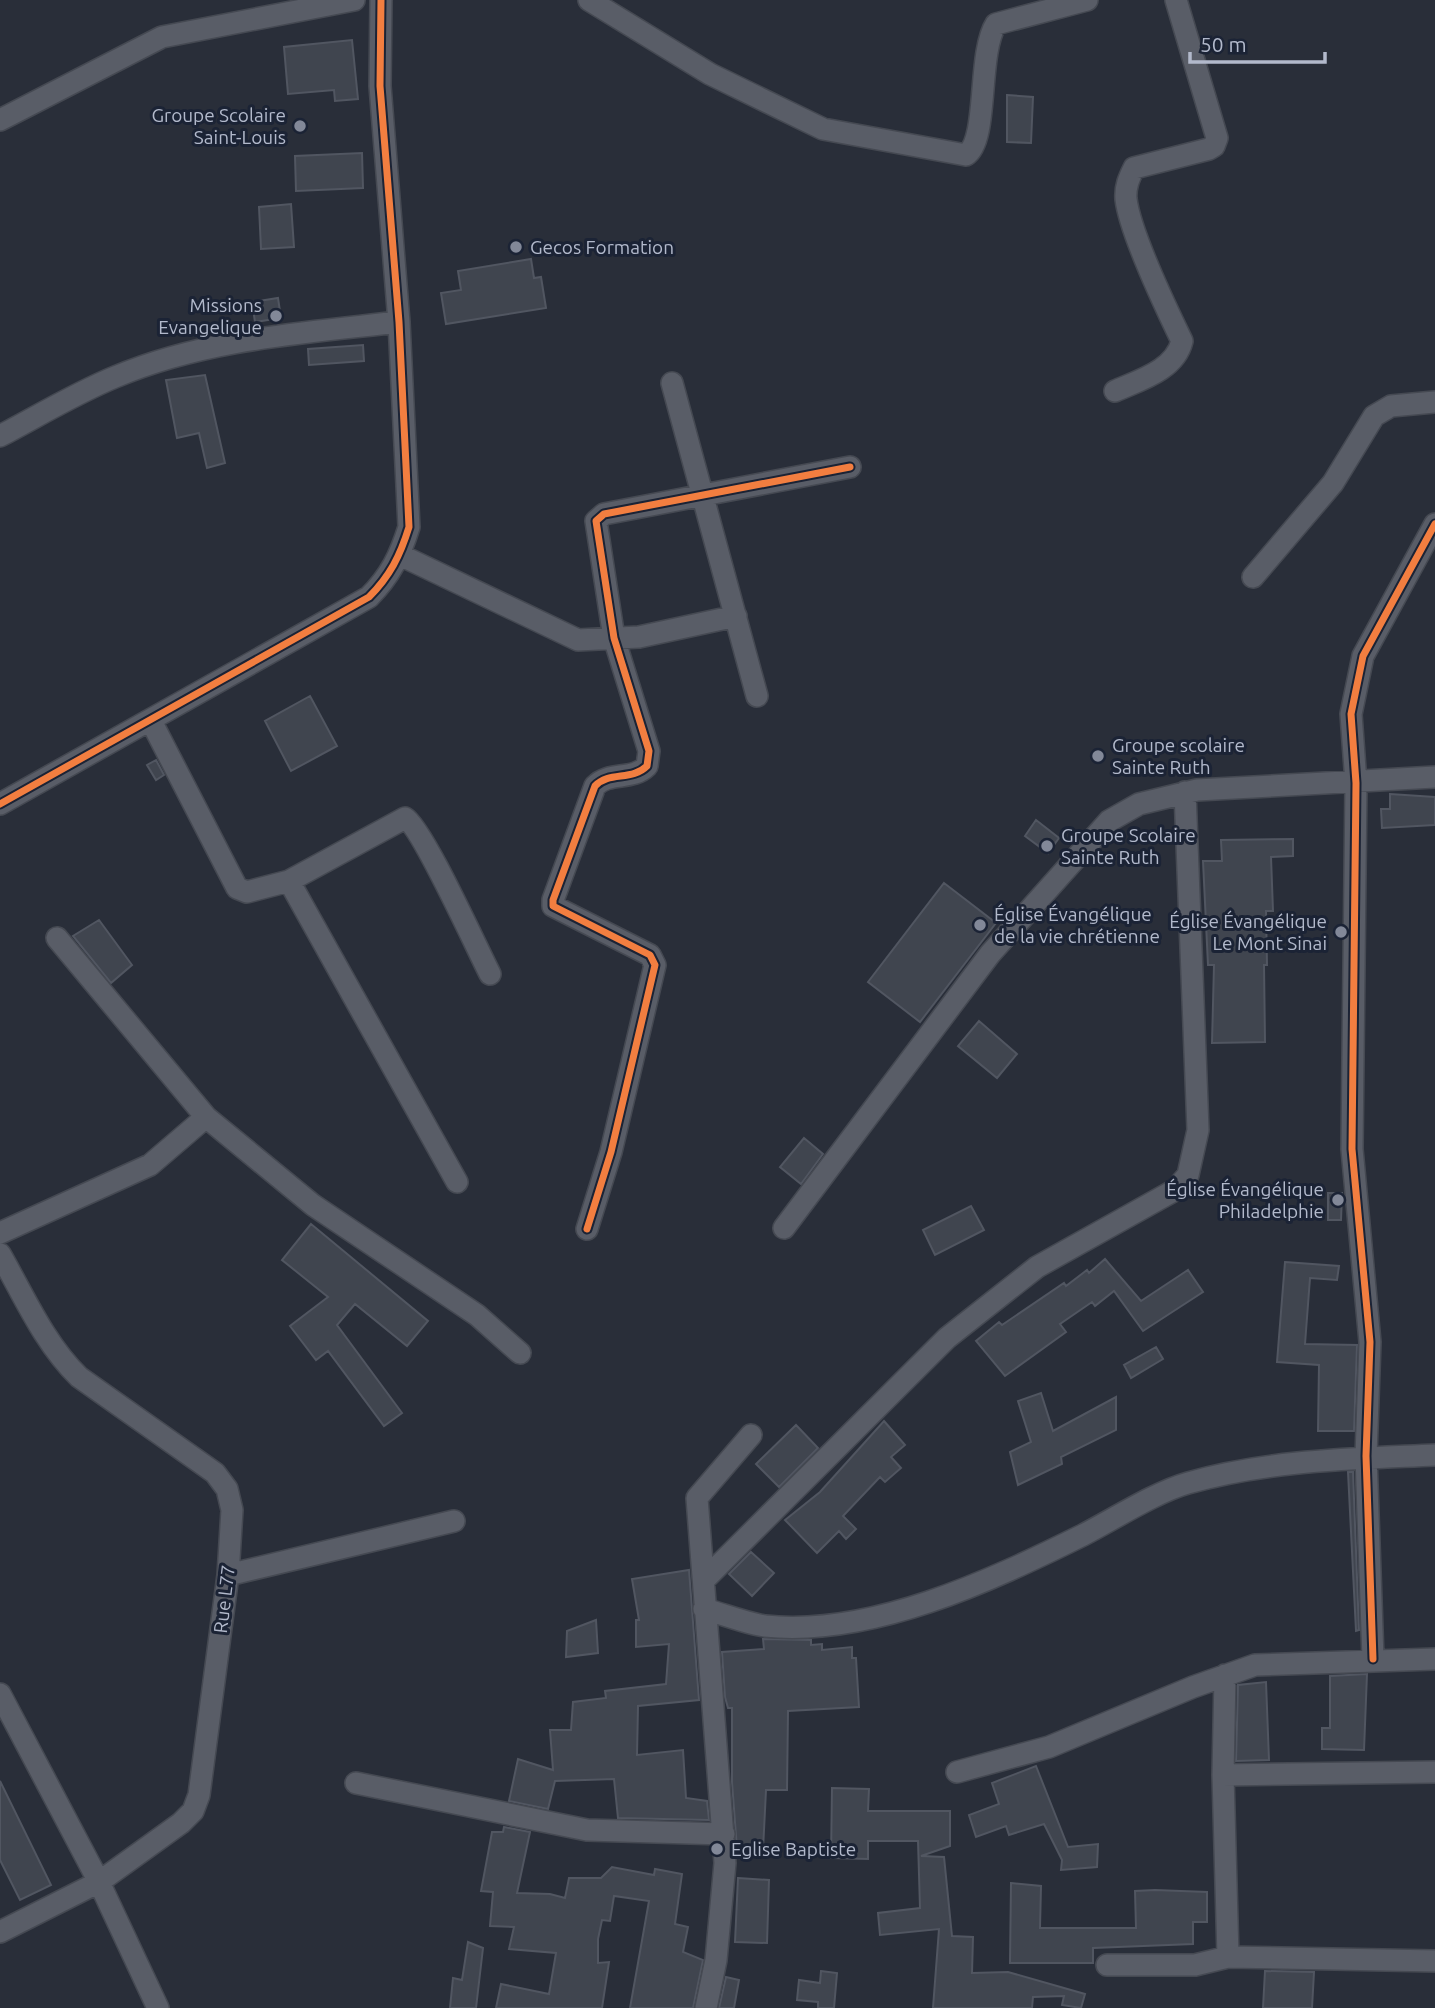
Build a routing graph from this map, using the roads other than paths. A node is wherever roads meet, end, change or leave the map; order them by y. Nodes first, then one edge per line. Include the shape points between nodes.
1 (354, 0) edge
2 (381, 0) edge
3 (590, 0) edge
4 (1087, 0) edge
5 (1176, 0) edge
6 (0, 120) edge
7 (399, 322) junction
8 (672, 383) dead end
9 (1115, 391) dead end
10 (1435, 402) edge
11 (0, 436) edge
12 (850, 467) dead end
13 (704, 497) junction
14 (1435, 524) edge
15 (400, 555) junction
16 (1253, 577) dead end
17 (736, 616) junction
18 (614, 638) junction
19 (757, 696) dead end
20 (151, 721) junction
21 (1435, 777) edge
22 (1356, 783) junction
23 (1185, 792) junction
24 (0, 804) edge
25 (289, 881) junction
26 (57, 938) dead end
27 (490, 974) dead end
28 (206, 1117) junction
29 (457, 1182) dead end
30 (784, 1228) dead end
31 (587, 1229) dead end
32 (0, 1233) edge
33 (0, 1254) edge
34 (520, 1353) dead end
35 (751, 1435) dead end
36 (1435, 1455) edge
37 (1367, 1456) junction
38 (454, 1521) dead end
39 (228, 1575) junction
40 (706, 1578) junction
41 (704, 1609) junction
42 (1373, 1659) junction
43 (1435, 1659) edge
44 (1225, 1675) junction
45 (0, 1695) edge
46 (957, 1772) dead end
47 (1435, 1772) edge
48 (1223, 1775) junction
49 (356, 1783) dead end
50 (724, 1834) junction
51 (99, 1882) junction
52 (0, 1932) edge
53 (1227, 1957) junction
54 (1435, 1961) edge
55 (1107, 1965) dead end
56 (158, 2008) edge
57 (706, 2008) edge

1 - 6 street via 162,37
2 - 7 street via 380,86
3 - 4 street via 710,74 823,129 966,155 977,142 987,44 996,24
5 - 9 street via 1217,138 1209,149 1134,169 1127,181 1126,199 1137,233 1182,341 1179,351 1158,372
7 - 11 street via 239,341 174,356 114,377
7 - 15 street via 408,527
8 - 13 street
10 - 16 street via 1391,406 1374,416 1333,483
12 - 13 street
13 - 17 street
13 - 18 street via 604,514 596,521
14 - 22 street via 1363,656 1351,713
15 - 18 street via 571,638
15 - 20 street via 388,578 369,597
17 - 18 street
17 - 19 street
18 - 31 street via 649,751 647,766 638,775 607,779 594,786 552,900 558,911 650,955 655,965 615,1139
20 - 24 street
20 - 25 street via 237,888 247,892
21 - 22 street
22 - 23 street
22 - 37 street via 1352,1149 1370,1342
23 - 30 street via 1139,804 1109,821 990,954
23 - 40 street via 1198,1130 1188,1175 1175,1190 1037,1267 947,1338
25 - 27 street via 405,818 425,847
25 - 29 street
26 - 28 street
28 - 32 street via 150,1165
28 - 34 street via 313,1205 477,1315
33 - 39 street, Rue L77 via 64,1363 215,1473 232,1510
35 - 40 street via 697,1498
36 - 37 street
37 - 41 street via 1281,1464 1186,1483 965,1589 870,1617 815,1627 763,1626
37 - 42 street
38 - 39 street
39 - 51 street, Rue L77 via 199,1795 193,1811
40 - 41 street
41 - 50 street
42 - 43 street
42 - 44 street via 1255,1665
44 - 46 street via 1049,1747
44 - 48 street
45 - 51 street
47 - 48 street
48 - 53 street
49 - 50 street via 587,1830
50 - 57 street via 717,1946
51 - 52 street, Rue L77
51 - 56 street
53 - 54 street
53 - 55 street via 1195,1965

